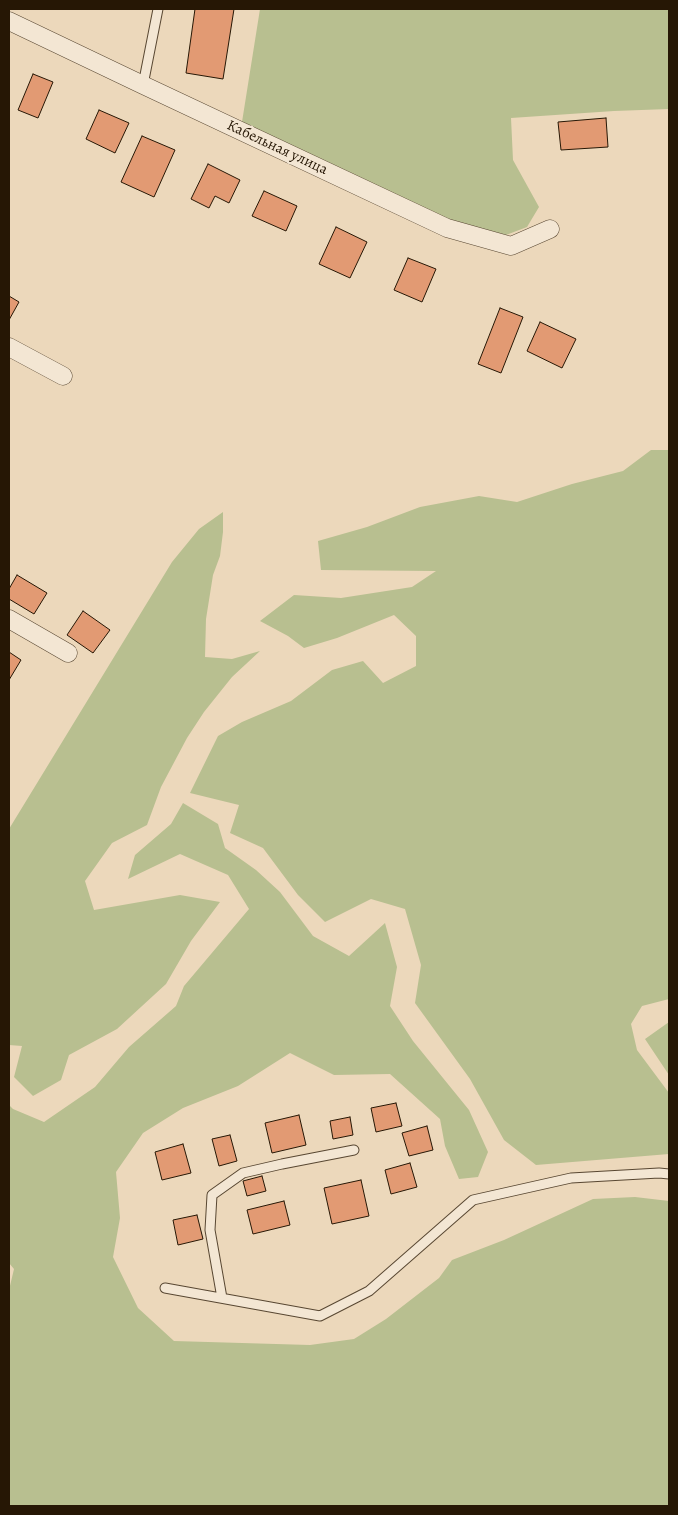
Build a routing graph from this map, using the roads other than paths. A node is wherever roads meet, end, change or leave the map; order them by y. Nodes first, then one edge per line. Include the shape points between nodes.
1 (158, 9) edge
2 (9, 21) edge
3 (143, 86) junction
4 (550, 229) dead end
5 (9, 347) edge
6 (63, 376) dead end
7 (9, 619) edge
8 (68, 653) dead end
9 (354, 1150) dead end
10 (669, 1174) edge
11 (165, 1288) dead end
12 (222, 1298) junction

1 - 3 lane
2 - 3 street, Кабельная улица
3 - 4 street, Кабельная улица via 447,228 510,246
5 - 6 street
7 - 8 street
9 - 12 lane via 243,1173 212,1195 210,1230
10 - 12 lane via 571,1178 472,1200 370,1291 320,1316
11 - 12 lane

